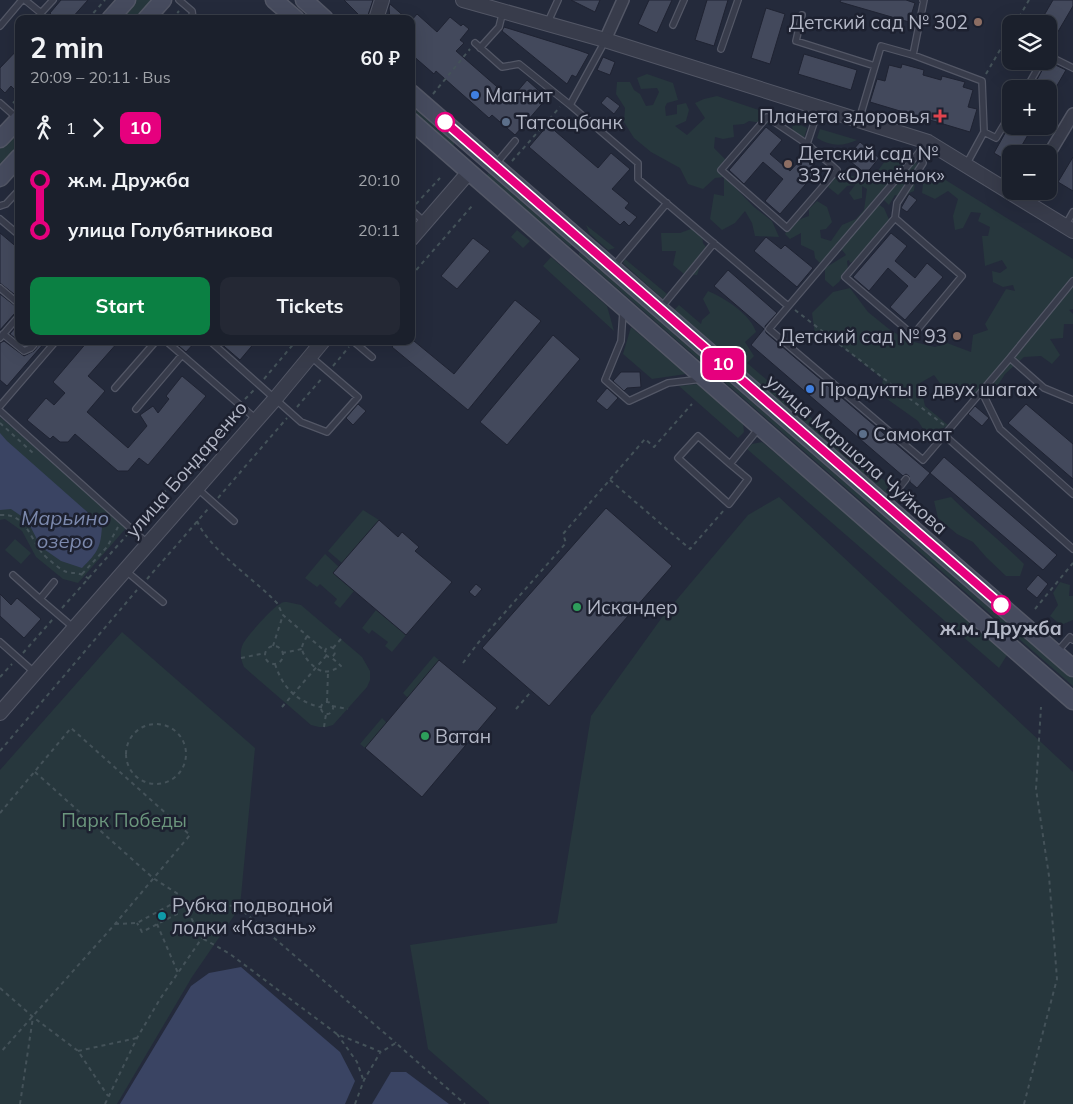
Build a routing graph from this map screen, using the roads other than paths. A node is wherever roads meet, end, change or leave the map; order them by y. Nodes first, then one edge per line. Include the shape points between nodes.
1 (23, 0) edge
2 (53, 0) edge
3 (127, 0) edge
4 (163, 0) edge
5 (179, 0) edge
6 (274, 0) edge
7 (304, 0) edge
8 (382, 0) edge
9 (463, 0) edge
10 (558, 0) edge
11 (623, 0) edge
12 (684, 0) edge
13 (738, 0) edge
14 (923, 0) edge
15 (503, 11) junction
16 (114, 15) edge
17 (150, 15) edge
18 (192, 15) edge
19 (291, 15) edge
20 (321, 15) edge
21 (377, 15) edge
22 (802, 15) dead end
23 (547, 24) junction
24 (673, 25) dead end
25 (0, 26) edge
26 (605, 40) junction
27 (722, 49) dead end
28 (913, 55) junction
29 (1057, 60) edge
30 (875, 66) junction
31 (1073, 68) edge
32 (415, 96) edge
33 (0, 103) edge
34 (570, 105) junction
35 (819, 108) junction
36 (1073, 114) edge
37 (15, 116) edge
38 (859, 121) junction
39 (15, 122) edge
40 (415, 125) edge
41 (1002, 128) edge
42 (984, 132) junction
43 (0, 139) edge
44 (515, 141) dead end
45 (807, 144) junction
46 (1054, 145) edge
47 (924, 147) junction
48 (15, 161) edge
49 (489, 161) junction
50 (966, 166) junction
51 (469, 172) junction
52 (0, 178) edge
53 (1002, 184) edge
54 (15, 194) edge
55 (1030, 200) edge
56 (667, 203) junction
57 (0, 206) edge
58 (1073, 212) edge
59 (415, 213) edge
60 (895, 218) junction
61 (0, 219) edge
62 (426, 223) junction
63 (1069, 228) edge
64 (15, 232) edge
65 (415, 235) edge
66 (714, 243) junction
67 (586, 245) junction
68 (572, 262) junction
69 (612, 268) junction
70 (1073, 282) edge
71 (0, 288) edge
72 (15, 301) edge
73 (788, 306) junction
74 (623, 307) junction
75 (660, 309) junction
76 (15, 321) edge
77 (2, 336) edge
78 (15, 345) edge
79 (15, 345) edge
80 (34, 345) edge
81 (52, 345) edge
82 (153, 345) edge
83 (171, 345) edge
84 (214, 345) edge
85 (358, 345) edge
86 (315, 346) edge
87 (182, 355) junction
88 (372, 357) dead end
89 (1010, 358) junction
90 (706, 379) junction
91 (115, 388) dead end
92 (982, 392) junction
93 (274, 399) junction
94 (1073, 400) edge
95 (1, 402) edge
96 (136, 409) dead end
97 (0, 411) edge
98 (256, 419) junction
99 (760, 427) junction
100 (944, 436) junction
101 (730, 464) junction
102 (906, 479) dead end
103 (196, 488) junction
104 (899, 488) dead end
105 (1073, 494) edge
106 (234, 521) dead end
107 (148, 543) junction
108 (1073, 549) edge
109 (124, 570) junction
110 (13, 575) dead end
111 (54, 582) dead end
112 (40, 599) junction
113 (163, 602) dead end
114 (74, 628) junction
115 (1073, 640) edge
116 (0, 642) edge
117 (1056, 654) junction
118 (1073, 668) edge
119 (35, 673) junction
120 (1073, 701) edge
121 (0, 713) edge

1 - 2 lane via 41,14
1 - 25 lane
3 - 16 main road
4 - 17 main road
5 - 18 lane
6 - 19 main road
7 - 20 main road
8 - 21 street
9 - 15 street
10 - 23 lane
11 - 26 street
12 - 24 lane
13 - 27 lane
14 - 28 lane
15 - 23 street
15 - 34 lane via 499,27 477,46 502,67 519,64
22 - 30 lane via 796,41
23 - 26 street
26 - 34 lane
26 - 35 street
28 - 30 lane via 881,46
28 - 42 lane via 982,81
29 - 31 lane
30 - 38 lane
32 - 49 main road, улица Маршала Чуйкова
33 - 37 lane
34 - 56 lane via 638,162 638,179
35 - 38 street
35 - 45 lane
36 - 46 street
38 - 47 street
39 - 43 main road
40 - 51 main road
41 - 42 lane via 996,138
42 - 50 lane
44 - 49 lane
45 - 45 lane via 837,170 787,228 721,170 767,117
47 - 50 street
47 - 60 lane via 923,163 897,203
47 - 73 lane
48 - 52 main road
49 - 51 main road
49 - 67 main road, улица Маршала Чуйкова
50 - 53 street
51 - 62 street
51 - 68 main road
54 - 57 lane
55 - 63 street
56 - 66 lane
56 - 69 lane
58 - 63 lane
59 - 62 lane
60 - 60 lane via 845,277 913,335 962,276
61 - 64 lane
62 - 65 street
66 - 73 lane
66 - 75 lane
67 - 68 main road
67 - 69 main road, улица Маршала Чуйкова
68 - 74 main road
69 - 75 main road, улица Маршала Чуйкова
70 - 89 lane
71 - 72 lane
73 - 100 lane via 769,329 921,461
74 - 90 main road
74 - 90 lane via 621,341 605,380 629,401 668,383
75 - 117 main road, улица Маршала Чуйкова
76 - 77 lane
77 - 78 lane
79 - 80 lane via 24,351
81 - 95 lane
82 - 91 lane
83 - 87 lane
84 - 93 lane
85 - 88 lane
86 - 93 street, улица Бондаренко
86 - 93 lane via 328,371 358,397 327,432 301,422
87 - 96 lane
87 - 98 lane
89 - 92 lane
89 - 94 lane via 1044,388
90 - 99 main road
92 - 100 lane
92 - 105 lane via 1000,429
93 - 98 street, улица Бондаренко
97 - 107 lane
98 - 103 street, улица Бондаренко
99 - 101 lane
99 - 120 main road
100 - 108 lane
101 - 101 lane via 698,436 678,458 728,504 748,479
102 - 104 lane
103 - 106 lane
103 - 107 street, улица Бондаренко
107 - 109 street, улица Бондаренко
109 - 113 lane
109 - 114 street, улица Бондаренко
110 - 112 lane
111 - 112 lane
112 - 114 lane
114 - 119 street, улица Бондаренко
115 - 117 lane via 1070,638
116 - 119 lane
117 - 118 main road, улица Маршала Чуйкова
119 - 121 street, улица Бондаренко

